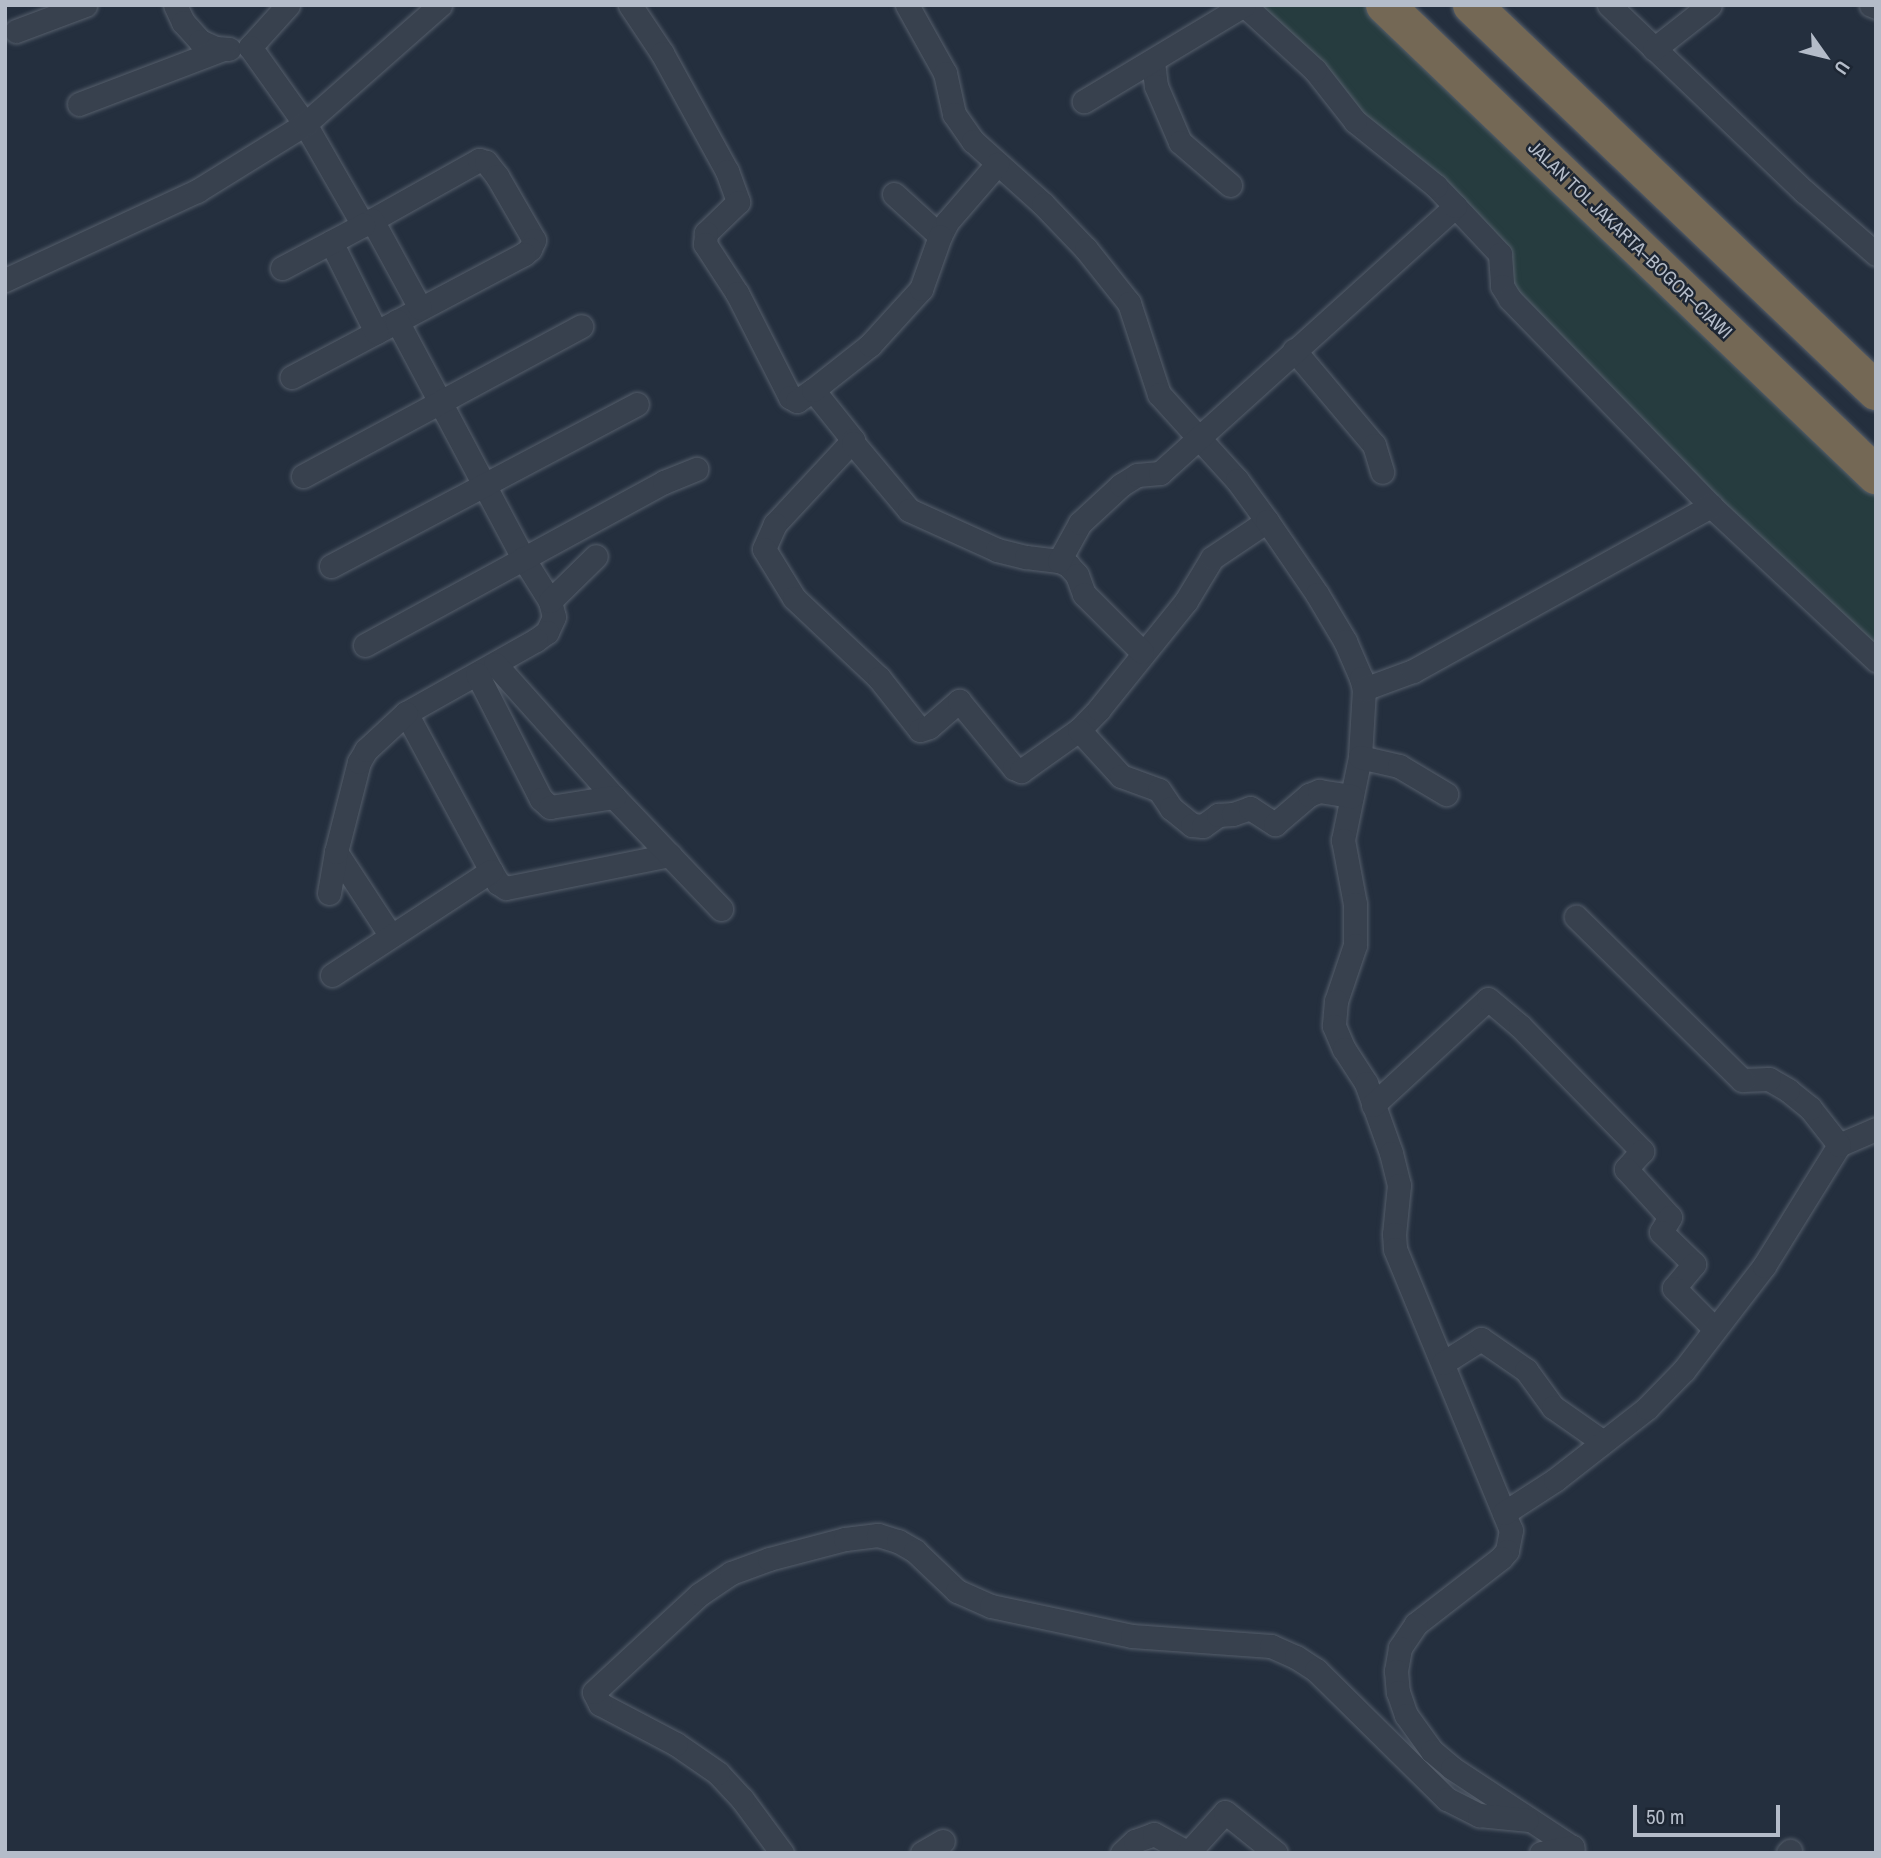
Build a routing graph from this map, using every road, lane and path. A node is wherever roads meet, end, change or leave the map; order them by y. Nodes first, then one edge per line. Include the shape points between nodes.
1 (85, 5) edge
2 (175, 5) edge
3 (440, 5) edge
4 (630, 5) edge
5 (908, 5) edge
6 (1385, 5) edge
7 (1472, 5) edge
8 (1609, 5) edge
9 (1710, 5) edge
10 (283, 7) edge
11 (16, 31) dead end
12 (250, 47) junction
13 (223, 49) junction
14 (1654, 49) junction
15 (1153, 62) junction
16 (1084, 102) dead end
17 (79, 104) dead end
18 (305, 124) junction
19 (997, 164) junction
20 (1230, 185) dead end
21 (894, 194) dead end
22 (1455, 206) junction
23 (367, 223) junction
24 (940, 236) junction
25 (331, 242) junction
26 (1876, 254) edge
27 (282, 268) dead end
28 (5, 280) edge
29 (420, 308) junction
30 (397, 321) junction
31 (581, 326) dead end
32 (376, 332) junction
33 (1294, 350) junction
34 (292, 377) dead end
35 (813, 390) junction
36 (1876, 391) edge
37 (440, 404) junction
38 (637, 404) dead end
39 (1197, 437) junction
40 (853, 443) junction
41 (697, 469) dead end
42 (1382, 472) dead end
43 (303, 475) dead end
44 (1876, 475) edge
45 (484, 485) junction
46 (1711, 506) junction
47 (1266, 521) junction
48 (596, 556) dead end
49 (523, 558) junction
50 (1059, 561) junction
51 (331, 566) dead end
52 (551, 601) junction
53 (365, 645) dead end
54 (1142, 652) junction
55 (1876, 660) edge
56 (486, 669) junction
57 (1364, 689) junction
58 (406, 713) junction
59 (1079, 730) junction
60 (1360, 757) junction
61 (1446, 794) dead end
62 (1352, 796) junction
63 (614, 797) junction
64 (336, 852) junction
65 (670, 855) junction
66 (491, 872) junction
67 (329, 893) dead end
68 (721, 909) dead end
69 (1576, 917) dead end
70 (391, 936) junction
71 (332, 975) dead end
72 (1373, 1105) junction
73 (1876, 1129) edge
74 (1839, 1145) junction
75 (1714, 1329) junction
76 (1443, 1363) junction
77 (1603, 1442) junction
78 (1504, 1513) junction
79 (1530, 1820) junction
80 (943, 1841) dead end
81 (1572, 1850) edge
82 (782, 1853) edge
83 (922, 1853) edge
84 (1122, 1853) edge
85 (1188, 1853) edge
86 (1276, 1853) edge
87 (1541, 1853) edge

1 - 11 street
2 - 13 street via 194,36 207,46
3 - 18 street
4 - 35 street via 663,53 727,171 738,202 706,233 705,244 737,293 790,397 797,401
5 - 19 street via 945,73 954,114
6 - 44 highway, JALAN TOL JAKARTA–BOGOR–CIAWI
7 - 36 highway
8 - 14 street
9 - 14 street
10 - 12 street
12 - 13 street
12 - 18 street
13 - 17 street
14 - 26 street
15 - 16 street
15 - 20 street via 1156,86 1180,142
15 - 22 street via 1244,5 1315,70 1354,121
18 - 23 street
18 - 28 street via 197,191
19 - 24 street
19 - 39 street via 1043,204 1126,299 1157,390
21 - 24 street
22 - 33 street
22 - 46 street via 1500,254 1502,286 1510,299
23 - 25 street
23 - 29 street
23 - 29 street via 479,160 497,176 533,234 530,249
24 - 35 street via 921,289 870,345
25 - 27 street
25 - 32 street
29 - 30 street
30 - 32 street
30 - 37 street
31 - 37 street
32 - 34 street
33 - 39 street
33 - 42 street via 1374,445
35 - 40 street
37 - 43 street
37 - 45 street
38 - 45 street
39 - 47 street via 1237,480
39 - 50 street via 1160,473 1137,475 1121,485 1080,523
40 - 50 street via 909,510 997,550
40 - 59 street via 775,524 765,541 764,549 794,598 879,678 920,730 959,701 1021,771
41 - 49 street
45 - 49 street
45 - 51 street
46 - 55 street
46 - 57 street via 1413,671
47 - 54 street via 1212,558 1186,601
47 - 57 street via 1345,641
48 - 52 street
49 - 52 street
49 - 53 street
50 - 54 street via 1077,575 1084,594
52 - 56 street via 554,617 547,632
54 - 59 street
56 - 58 street
56 - 63 street
56 - 63 street via 541,799 550,807
57 - 60 street
58 - 64 street via 359,762
58 - 66 street
59 - 62 street via 1121,776 1159,790 1171,808 1192,825 1203,826 1218,815 1250,807 1275,824 1309,795 1320,791
60 - 61 street via 1399,766
60 - 62 street
62 - 72 street via 1343,840 1355,904 1355,945 1336,1001 1334,1026
63 - 65 street
64 - 67 street
64 - 70 street
65 - 66 street via 516,888 498,883
65 - 68 street
66 - 70 street
69 - 74 street via 1742,1080 1769,1079 1788,1090 1811,1108
70 - 71 street
72 - 75 street via 1488,999 1642,1151 1626,1170 1670,1217 1661,1232 1694,1264 1674,1288
72 - 76 street via 1399,1185 1395,1249
73 - 74 street
74 - 75 street via 1764,1266
75 - 77 street via 1684,1370 1647,1408
76 - 77 street via 1481,1339 1526,1370 1559,1412
76 - 78 street
77 - 78 street
78 - 79 street via 1511,1530 1507,1551 1416,1624 1400,1648 1396,1671 1406,1715 1432,1751
79 - 81 street
79 - 82 street via 1479,1815 1447,1799 1316,1670 1296,1657 1270,1646 1132,1636 991,1606 957,1591 915,1551 878,1535 845,1539 731,1573 700,1594 594,1692 600,1704 676,1744 718,1773
80 - 83 street
81 - 87 street
84 - 85 street via 1154,1833
85 - 86 street via 1225,1812

